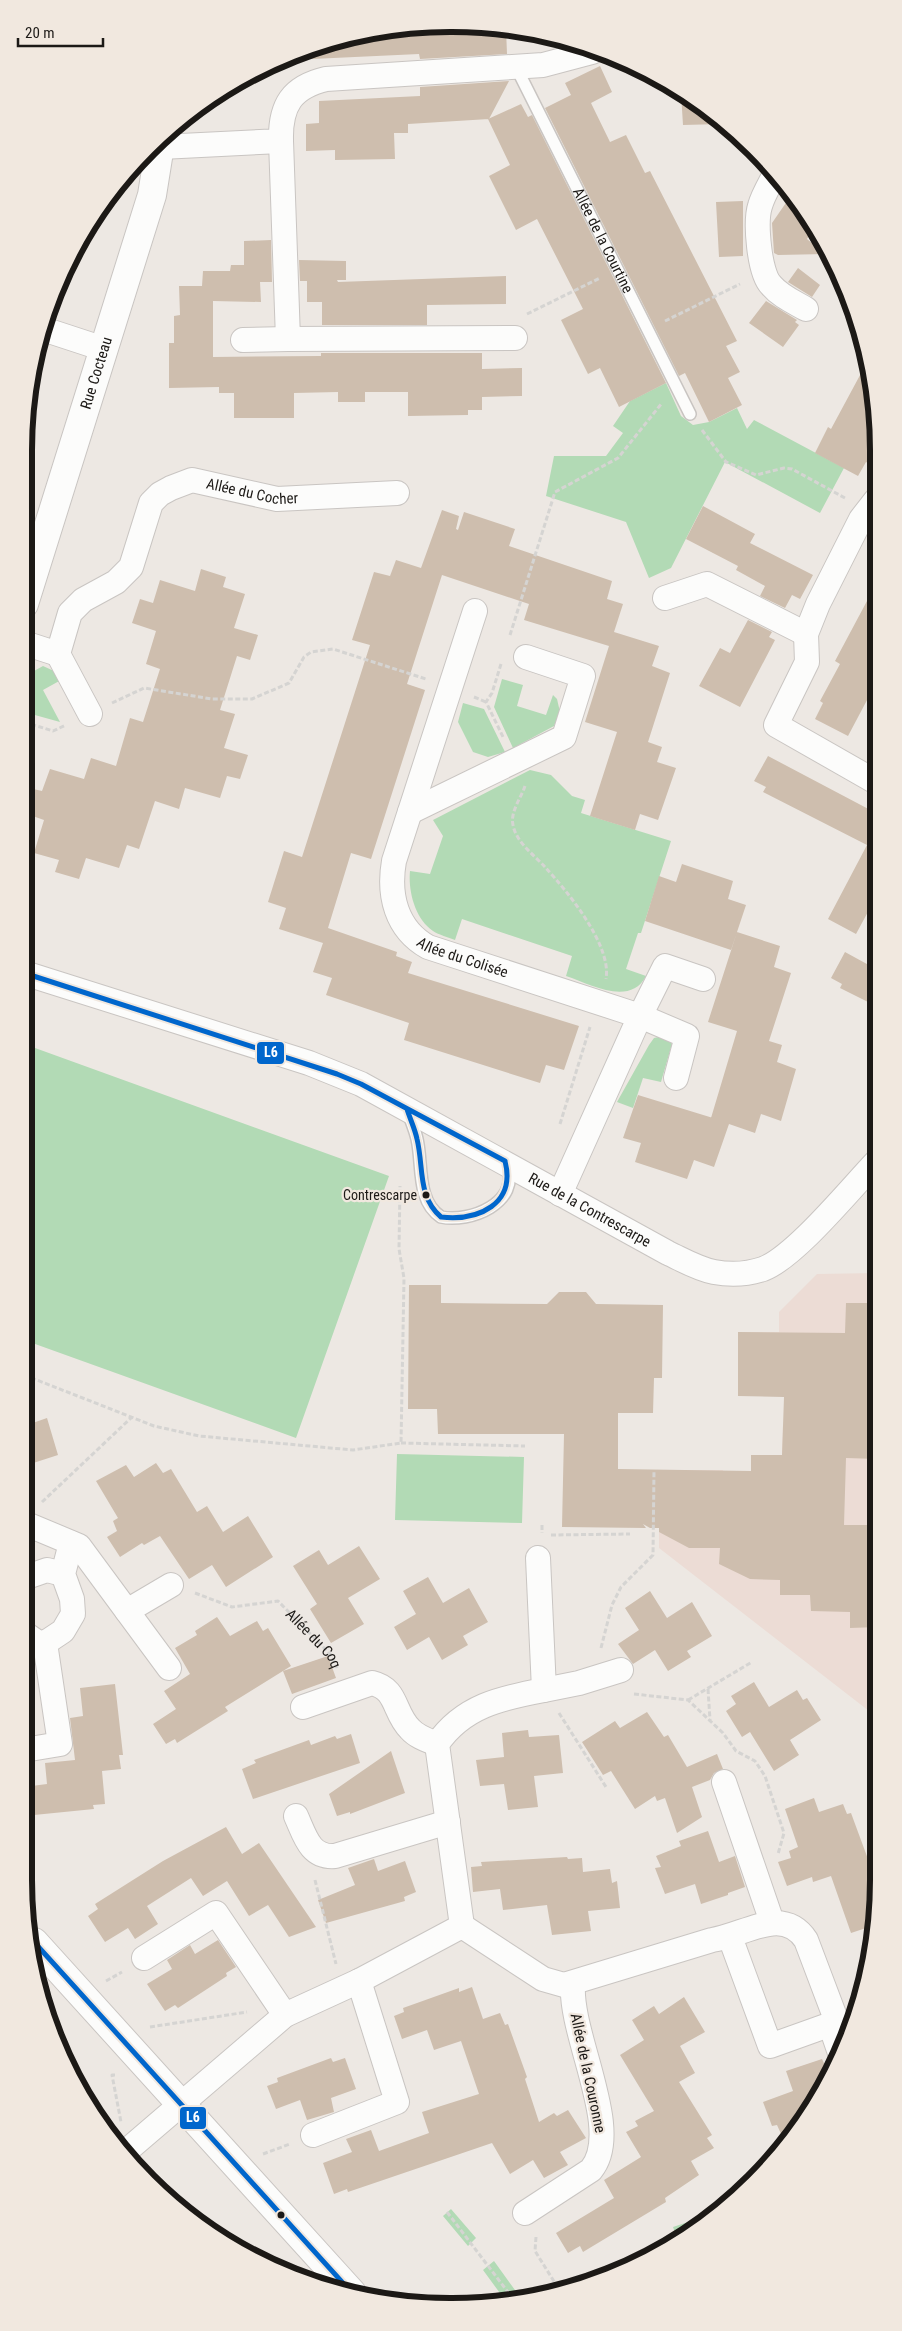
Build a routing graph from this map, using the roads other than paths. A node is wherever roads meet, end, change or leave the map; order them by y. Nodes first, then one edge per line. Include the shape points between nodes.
1 (584, 54) edge
2 (516, 67) junction
3 (281, 140) junction
4 (168, 143) edge
5 (160, 151) edge
6 (772, 182) edge
7 (806, 309) dead end
8 (50, 331) edge
9 (515, 338) dead end
10 (288, 339) junction
11 (243, 340) dead end
12 (104, 349) junction
13 (690, 414) road end
14 (397, 494) dead end
15 (870, 507) edge
16 (32, 578) edge
17 (665, 598) dead end
18 (475, 611) dead end
19 (806, 634) junction
20 (32, 646) edge
21 (58, 654) junction
22 (515, 657) road end
23 (90, 714) road end
24 (870, 779) edge
25 (410, 812) junction
26 (32, 976) edge
27 (703, 979) dead end
28 (640, 1016) junction
29 (676, 1078) dead end
30 (407, 1108) junction
31 (505, 1161) junction
32 (870, 1168) edge
33 (560, 1194) junction
34 (32, 1516) edge
35 (71, 1542) junction
36 (538, 1558) dead end
37 (63, 1574) junction
38 (32, 1575) edge
39 (171, 1585) road end
40 (127, 1612) junction
41 (32, 1639) edge
42 (45, 1643) junction
43 (169, 1668) dead end
44 (621, 1670) dead end
45 (544, 1690) junction
46 (303, 1707) dead end
47 (437, 1744) junction
48 (32, 1749) edge
49 (724, 1782) dead end
50 (296, 1816) dead end
51 (448, 1822) junction
52 (772, 1922) junction
53 (462, 1926) junction
54 (730, 1938) junction
55 (38, 1947) edge
56 (144, 1958) dead end
57 (574, 1984) junction
58 (350, 1985) junction
59 (285, 2015) junction
60 (830, 2024) junction
61 (837, 2043) edge
62 (181, 2103) junction
63 (313, 2135) road end
64 (130, 2148) edge
65 (528, 2211) road end
66 (343, 2284) edge

1 - 2 street via 561,62
2 - 3 street via 334,78 314,82 294,94 286,106
2 - 13 lane, Allée de la Courtine
3 - 4 street
3 - 10 street
5 - 12 street, Rue Cocteau via 152,195
6 - 7 street via 760,205 758,217 763,273 779,293
8 - 12 street
9 - 10 street
10 - 11 street
12 - 16 street, Rue Cocteau
14 - 21 street, Allée du Cocher via 290,499 266,497 192,480 171,488 151,503 130,567 116,582 83,600 70,613
15 - 19 street via 822,596
17 - 19 street via 707,584
18 - 25 street, Allée du Colisée
19 - 24 street via 807,662 776,725
20 - 21 street
21 - 23 street
22 - 25 street via 583,676 564,737
25 - 28 street, Allée du Colisée via 394,861 391,890 400,920 417,942
26 - 30 street, Rue de la Contrescarpe via 309,1063 361,1084
27 - 28 street via 664,966
28 - 29 street, Allée du Colisée via 688,1036
28 - 33 street
30 - 31 street, Rue de la Contrescarpe
30 - 31 lane via 417,1139 425,1196 440,1216 470,1216 493,1206 505,1194 509,1181
31 - 33 street, Rue de la Contrescarpe
32 - 33 street, Rue de la Contrescarpe via 794,1247 764,1269 746,1273 698,1268
34 - 35 street
35 - 37 street
35 - 40 street via 79,1546
36 - 45 street
37 - 38 street via 47,1570
37 - 42 street via 73,1614 63,1631
39 - 40 street
40 - 43 street
41 - 42 street
42 - 48 street via 60,1744
44 - 45 street
45 - 47 street via 480,1706 456,1722
46 - 47 street via 372,1683 386,1688 410,1729
47 - 51 street
49 - 52 street
50 - 51 street via 308,1843 320,1854 335,1856
51 - 53 street
52 - 54 street
52 - 60 street via 791,1926 806,1940 837,2022
53 - 57 street via 542,1979 564,1986
53 - 58 street
54 - 57 street via 712,1940
54 - 60 street via 770,2046
55 - 62 street
56 - 59 street via 216,1913
57 - 65 street, Allée de la Couronne via 575,2015 599,2113 602,2152 592,2170
58 - 59 street
58 - 63 street via 397,2102
59 - 62 street
60 - 61 street
62 - 64 street
62 - 66 street

